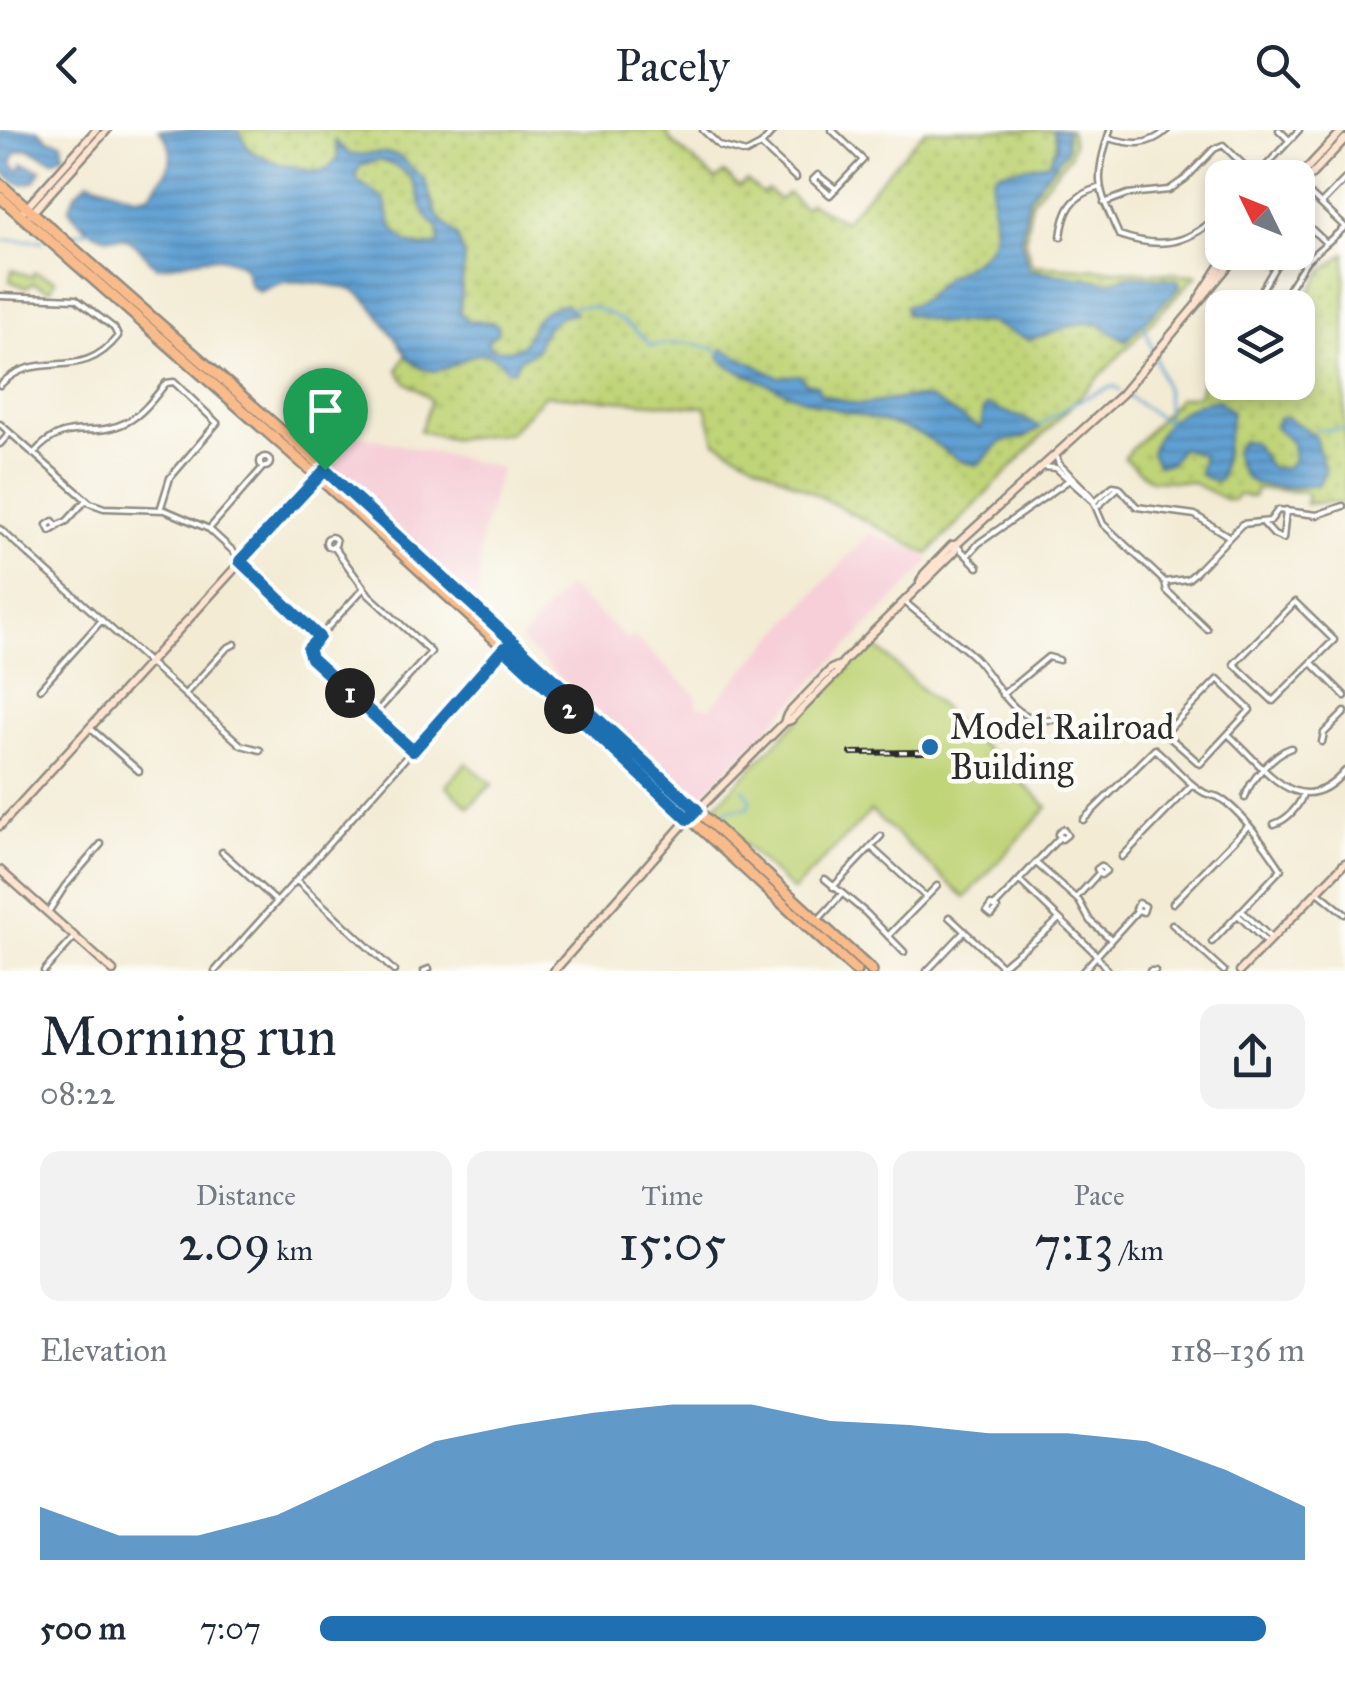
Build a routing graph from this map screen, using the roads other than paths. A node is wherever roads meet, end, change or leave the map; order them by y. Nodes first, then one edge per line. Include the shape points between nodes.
1 (96, 130) edge
2 (108, 130) edge
3 (703, 130) edge
4 (774, 130) edge
5 (832, 130) edge
6 (1110, 130) edge
7 (1167, 130) edge
8 (1279, 130) edge
9 (1300, 130) edge
10 (1343, 130) edge
11 (1108, 138) junction
12 (1345, 139) edge
13 (1290, 140) junction
14 (761, 146) junction
15 (1238, 160) edge
16 (1272, 160) edge
17 (1315, 160) edge
18 (1315, 171) edge
19 (796, 178) dead end
20 (1345, 179) edge
21 (0, 184) edge
22 (1098, 188) junction
23 (836, 189) dead end
24 (0, 197) edge
25 (1315, 199) edge
26 (1104, 204) junction
27 (1321, 204) junction
28 (28, 216) junction
29 (1205, 225) edge
30 (1345, 227) edge
31 (1315, 232) edge
32 (1061, 237) dead end
33 (1326, 243) junction
34 (1315, 253) edge
35 (1216, 270) edge
36 (1225, 270) edge
37 (0, 296) edge
38 (1198, 301) junction
39 (0, 385) edge
40 (0, 424) edge
41 (10, 433) junction
42 (0, 444) edge
43 (33, 454) junction
44 (1056, 454) junction
45 (263, 467) dead end
46 (1041, 467) junction
47 (321, 473) junction
48 (1072, 479) junction
49 (86, 500) junction
50 (1095, 505) junction
51 (1343, 506) edge
52 (161, 509) junction
53 (1286, 510) junction
54 (1262, 522) junction
55 (57, 526) dead end
56 (210, 529) junction
57 (0, 530) edge
58 (1229, 536) junction
59 (956, 544) junction
60 (334, 546) dead end
61 (967, 556) junction
62 (240, 561) junction
63 (978, 566) dead end
64 (1165, 582) junction
65 (364, 588) junction
66 (903, 600) junction
67 (102, 620) junction
68 (1207, 629) dead end
69 (319, 637) junction
70 (235, 644) dead end
71 (507, 644) junction
72 (1059, 660) dead end
73 (149, 662) junction
74 (1312, 664) junction
75 (40, 689) dead end
76 (185, 694) junction
77 (1002, 695) junction
78 (1345, 696) edge
79 (1345, 712) edge
80 (374, 715) junction
81 (1058, 719) dead end
82 (90, 728) junction
83 (1229, 736) junction
84 (1322, 742) dead end
85 (1291, 748) dead end
86 (260, 750) dead end
87 (413, 751) junction
88 (1265, 769) junction
89 (139, 771) dead end
90 (1345, 771) edge
91 (1193, 784) junction
92 (1303, 794) junction
93 (1245, 798) dead end
94 (697, 810) junction
95 (688, 819) junction
96 (1083, 820) dead end
97 (1274, 824) dead end
98 (0, 826) edge
99 (1248, 826) junction
100 (881, 836) dead end
101 (1060, 838) dead end
102 (102, 844) dead end
103 (872, 847) junction
104 (222, 852) dead end
105 (1122, 858) dead end
106 (1036, 862) junction
107 (1345, 863) edge
108 (0, 870) edge
109 (1098, 874) dead end
110 (825, 880) dead end
111 (1020, 880) junction
112 (296, 881) junction
113 (937, 886) dead end
114 (833, 887) junction
115 (1318, 892) junction
116 (842, 894) junction
117 (774, 896) junction
118 (926, 897) junction
119 (1076, 898) junction
120 (277, 902) junction
121 (1173, 904) dead end
122 (995, 906) dead end
123 (1137, 911) dead end
124 (48, 912) junction
125 (1240, 913) junction
126 (1345, 914) edge
127 (948, 917) dead end
128 (1058, 918) junction
129 (817, 921) junction
130 (1172, 924) dead end
131 (965, 931) junction
132 (888, 936) junction
133 (75, 937) junction
134 (1110, 940) junction
135 (1269, 941) junction
136 (1212, 942) dead end
137 (904, 952) dead end
138 (1097, 955) junction
139 (842, 958) junction
140 (1002, 966) junction
141 (217, 968) edge
142 (44, 971) edge
143 (113, 971) edge
144 (225, 971) edge
145 (394, 971) edge
146 (554, 971) edge
147 (856, 971) edge
148 (872, 971) edge
149 (927, 971) edge
150 (997, 971) edge
151 (1083, 971) edge
152 (1108, 971) edge
153 (1224, 971) edge
154 (1240, 971) edge

1 - 28 main road
2 - 28 main road
3 - 14 street via 720,146 746,153
4 - 14 street
5 - 23 street via 863,160
6 - 11 street
7 - 11 street via 1142,144
8 - 13 street
9 - 13 street
10 - 17 main road
11 - 22 street
12 - 18 main road
13 - 16 street
14 - 19 street
15 - 26 street via 1223,145 1169,190
20 - 27 street
21 - 28 main road
22 - 26 street
22 - 32 street via 1072,202
24 - 28 main road
25 - 27 street
26 - 29 street via 1117,237 1187,240
27 - 30 street
28 - 47 main road
30 - 33 street
31 - 33 street
33 - 34 street
35 - 38 main road
36 - 38 main road
37 - 39 street via 79,300 118,334 91,361 26,368
38 - 44 main road via 1122,394
40 - 41 street
41 - 42 street
41 - 43 street
43 - 49 street
43 - 52 street via 54,434 127,422 170,382 217,423 170,478
44 - 46 main road
44 - 48 street
45 - 56 street
46 - 48 street
46 - 59 main road
47 - 62 main road
47 - 71 main road
47 - 71 main road via 470,618
48 - 50 street
48 - 61 street
49 - 52 street via 104,508
49 - 55 street
50 - 58 street via 1118,486 1137,507 1195,515
50 - 64 street via 1103,524
51 - 53 street via 1306,514
52 - 56 street
53 - 54 street
53 - 54 street via 1280,540
54 - 58 street via 1242,524
56 - 62 street
57 - 67 street
58 - 64 street via 1196,573
59 - 61 street
59 - 66 main road
60 - 65 street
61 - 63 street
62 - 69 street
62 - 73 main road
64 - 68 street
65 - 69 street
65 - 80 street via 431,652
66 - 77 street via 970,654
66 - 94 main road
67 - 73 street
67 - 75 street
69 - 80 street via 308,649 311,658
70 - 76 street
71 - 87 street
71 - 94 main road
71 - 95 main road
72 - 77 street via 1048,657
73 - 76 street
73 - 82 main road
74 - 74 street via 1334,640 1296,602 1234,664 1273,702
74 - 78 street
76 - 86 street via 241,744
77 - 81 street via 1034,719
79 - 84 street
80 - 87 street
82 - 89 street
82 - 98 main road
83 - 83 street via 1250,710 1218,679 1167,731 1200,764
83 - 88 street
85 - 88 street
87 - 112 street
88 - 92 street
88 - 93 street
90 - 92 street via 1322,792
91 - 96 street via 1156,749
91 - 99 street
91 - 105 street
92 - 97 street
94 - 95 main road
94 - 129 main road
95 - 117 main road
95 - 146 main road
99 - 121 street
99 - 125 street via 1280,869
100 - 103 street
101 - 106 street
102 - 124 street
103 - 114 street
103 - 118 street
104 - 120 street
106 - 111 street
106 - 119 street
107 - 115 main road
108 - 124 main road
109 - 119 street
110 - 114 street
111 - 122 street
111 - 128 street
112 - 120 street
112 - 145 street
113 - 118 street
114 - 116 street
115 - 126 street
115 - 135 main road
116 - 129 street
116 - 132 street
117 - 129 main road
117 - 139 main road
118 - 132 street
119 - 134 street
120 - 141 street
123 - 134 street
124 - 133 main road
125 - 135 street
125 - 136 street
127 - 131 street
128 - 138 street
128 - 140 street
129 - 139 main road
129 - 148 main road
130 - 153 street
131 - 140 street
131 - 149 street
132 - 137 street
133 - 142 street
133 - 143 main road
134 - 138 street
135 - 154 main road
138 - 151 street
138 - 152 street
139 - 147 main road
140 - 150 street
141 - 144 street

